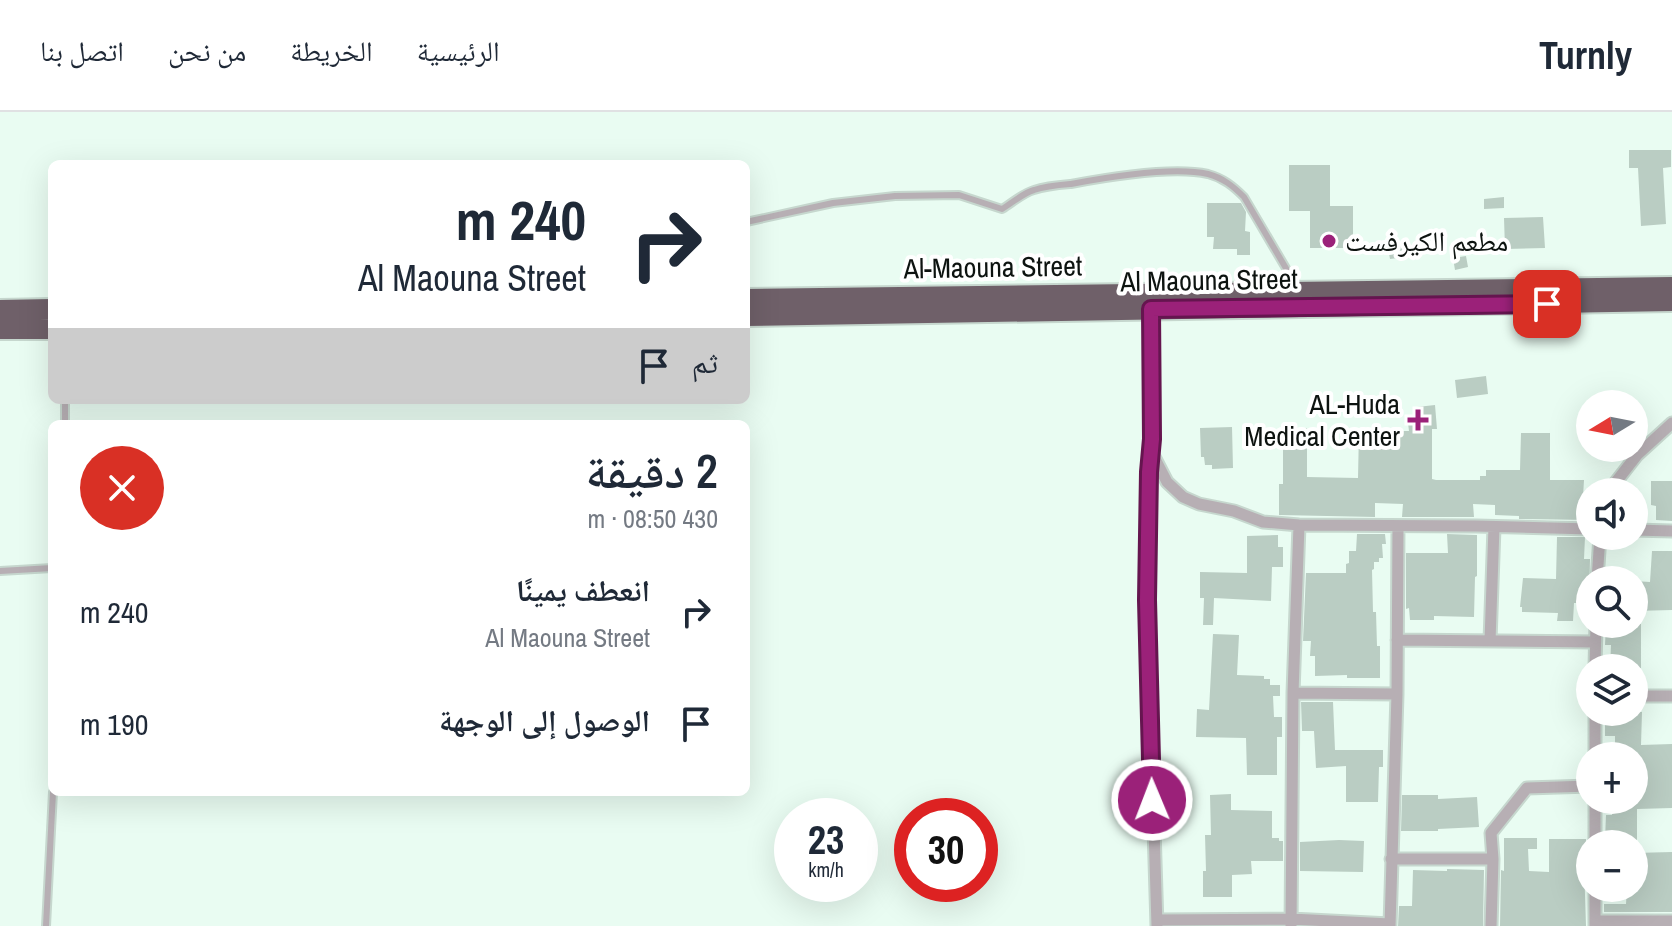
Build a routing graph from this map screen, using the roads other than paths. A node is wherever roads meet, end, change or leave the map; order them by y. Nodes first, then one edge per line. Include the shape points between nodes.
1 (750, 221) edge
2 (1672, 287) edge
3 (1299, 291) junction
4 (750, 299) edge
5 (1672, 301) edge
6 (48, 309) edge
7 (1151, 309) junction
8 (0, 310) edge
9 (750, 316) edge
10 (0, 329) edge
11 (48, 329) edge
12 (1672, 423) edge
13 (1152, 453) junction
14 (1619, 478) edge
15 (1299, 525) junction
16 (1398, 526) junction
17 (1494, 527) junction
18 (1576, 529) edge
19 (1648, 530) edge
20 (1672, 531) edge
21 (48, 568) edge
22 (0, 571) edge
23 (1595, 638) edge
24 (1397, 640) junction
25 (1490, 641) junction
26 (1595, 642) junction
27 (1595, 654) edge
28 (1293, 693) junction
29 (1397, 694) junction
30 (1648, 696) edge
31 (1672, 696) edge
32 (1576, 786) edge
33 (53, 796) edge
34 (1391, 859) junction
35 (1493, 859) junction
36 (1595, 902) edge
37 (1672, 921) edge
38 (1157, 923) edge
39 (1291, 923) edge
40 (1595, 923) edge
41 (1390, 925) edge
42 (46, 926) edge
43 (1491, 926) edge

1 - 3 lane via 895,196 959,195 1002,209 1033,190 1194,172 1225,180 1244,197
2 - 3 highway, Al-Maouna Street
3 - 4 highway, Al-Maouna Street
5 - 7 highway, Al Maouna Street
6 - 8 highway
7 - 9 highway, Al Maouna Street
7 - 13 street
10 - 11 highway
12 - 14 street
13 - 15 street via 1167,482 1190,501 1255,520
13 - 38 street via 1147,600
15 - 16 street
15 - 28 street
16 - 17 street
16 - 24 street
17 - 18 street
17 - 25 street
19 - 20 street
21 - 22 lane
23 - 26 street
24 - 25 street
24 - 29 street
25 - 26 street
26 - 27 street
28 - 29 street
28 - 39 street
29 - 34 street
30 - 31 street
32 - 35 street via 1527,788 1491,833
33 - 42 lane
34 - 35 street
34 - 41 street
35 - 43 street
36 - 40 street
37 - 40 street
38 - 39 street
39 - 41 street

